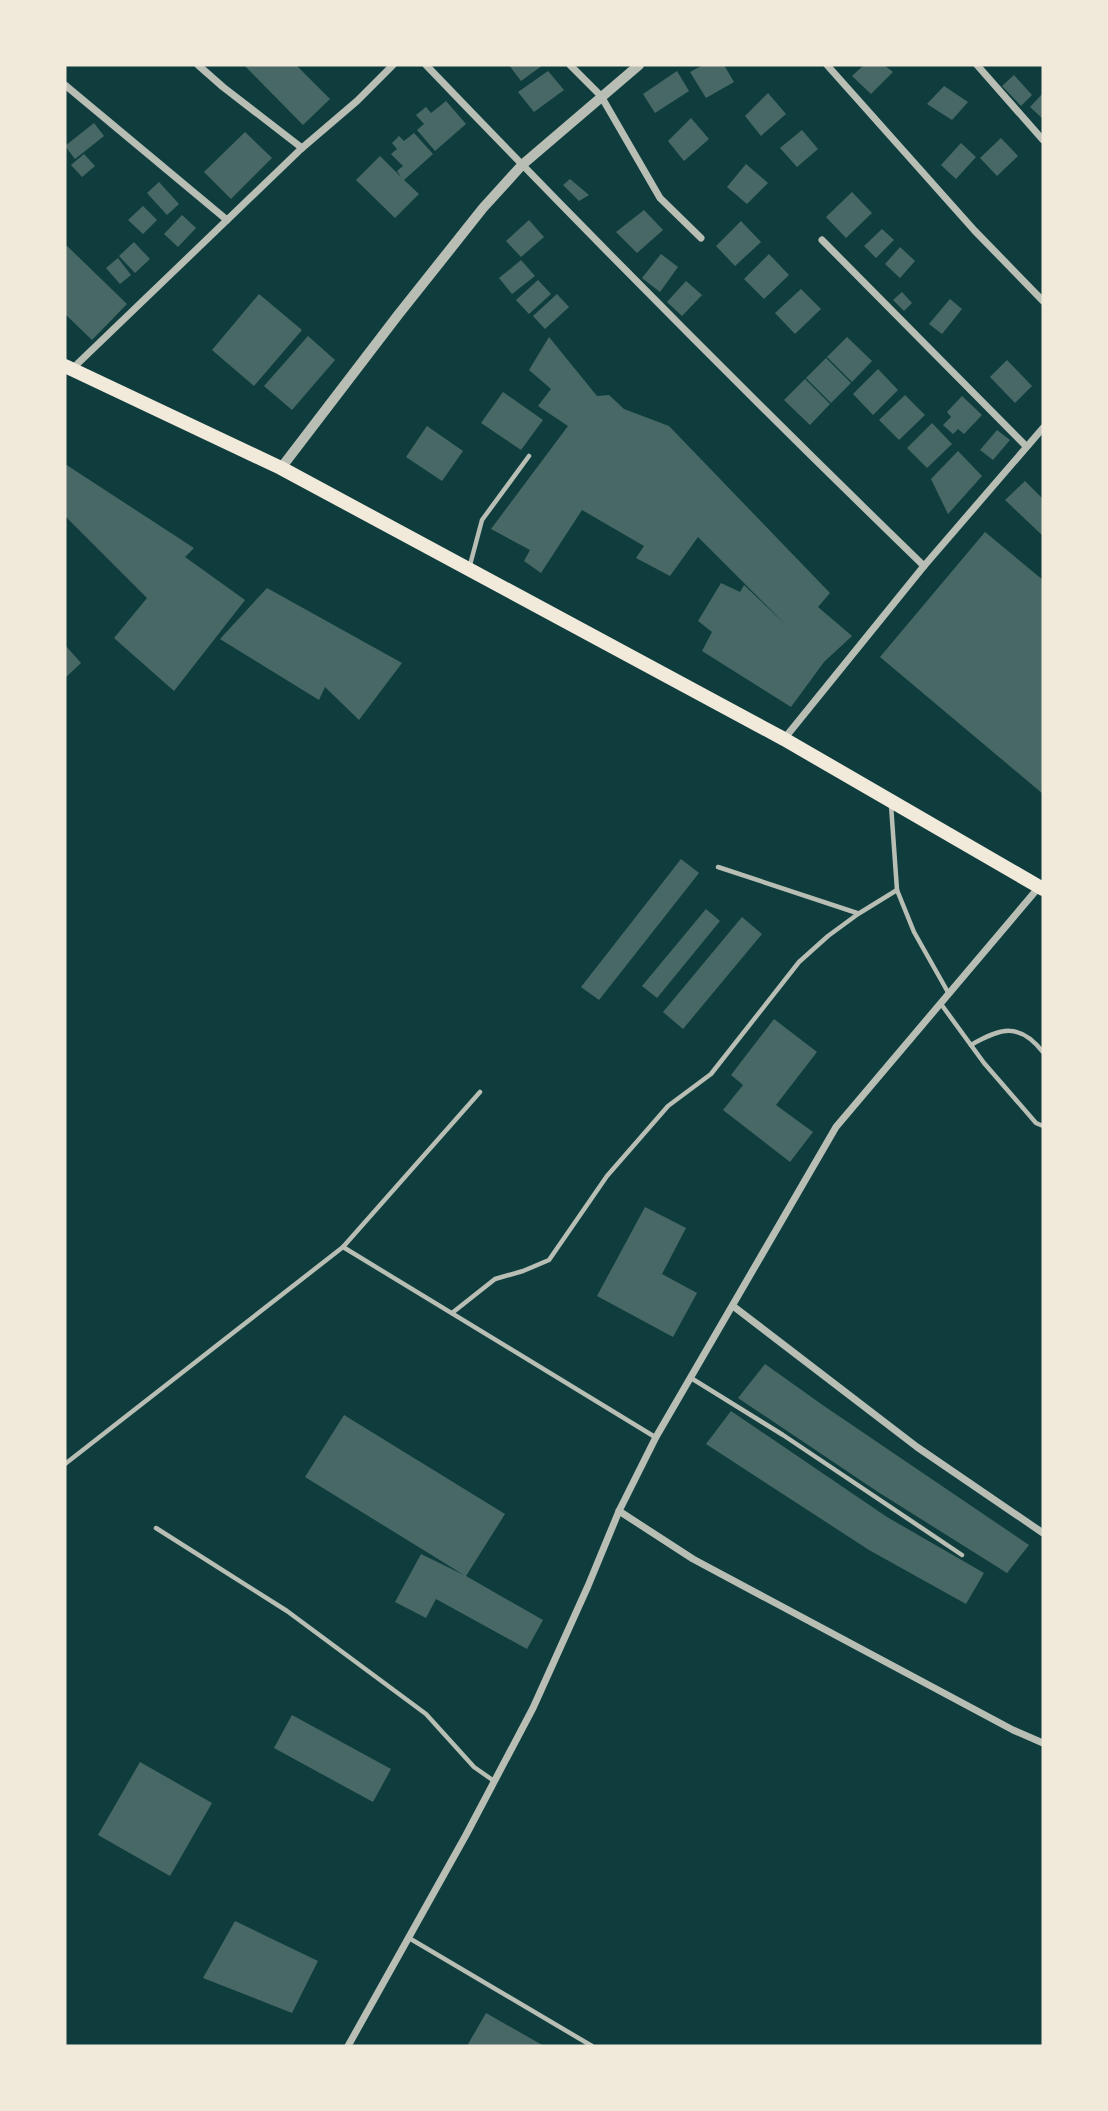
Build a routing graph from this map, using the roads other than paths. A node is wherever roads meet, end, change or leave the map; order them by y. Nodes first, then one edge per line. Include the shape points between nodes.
1 (198, 65) edge
2 (393, 65) edge
3 (426, 65) edge
4 (570, 65) edge
5 (639, 65) edge
6 (827, 65) edge
7 (977, 65) edge
8 (65, 85) edge
9 (601, 96) junction
10 (1043, 140) edge
11 (302, 148) junction
12 (522, 165) junction
13 (228, 219) junction
14 (701, 239) dead end
15 (822, 240) dead end
16 (1043, 301) edge
17 (68, 368) edge
18 (1043, 428) edge
19 (1026, 446) junction
20 (529, 456) dead end
21 (281, 468) junction
22 (924, 566) junction
23 (469, 569) junction
24 (784, 739) junction
25 (891, 801) junction
26 (718, 867) dead end
27 (1042, 886) edge
28 (897, 890) junction
29 (858, 914) junction
30 (950, 995) junction
31 (941, 1004) junction
32 (971, 1045) junction
33 (1043, 1052) edge
34 (480, 1092) dead end
35 (1043, 1126) edge
36 (343, 1247) junction
37 (733, 1306) junction
38 (452, 1313) junction
39 (691, 1378) junction
40 (656, 1437) junction
41 (65, 1464) edge
42 (619, 1511) junction
43 (156, 1528) dead end
44 (1043, 1533) edge
45 (962, 1555) dead end
46 (1043, 1743) edge
47 (495, 1781) junction
48 (408, 1937) junction
49 (348, 2046) edge
50 (592, 2046) edge

1 - 11 street
2 - 11 street
3 - 12 street
4 - 9 street
5 - 9 street
6 - 16 street
7 - 10 street
8 - 13 street
9 - 12 street
9 - 14 street via 660,198
11 - 13 street
12 - 21 street via 406,304
12 - 22 street
13 - 17 street
15 - 19 street
17 - 21 main road
18 - 19 street
19 - 22 street
20 - 23 lane via 482,520
21 - 23 main road
22 - 24 street
23 - 24 main road
24 - 25 main road
25 - 27 main road
25 - 28 lane
26 - 29 lane
27 - 30 street
28 - 29 lane
28 - 30 lane via 914,932
29 - 38 lane via 799,962 711,1073 668,1106 607,1177 549,1259 495,1279
30 - 31 street
31 - 32 lane
31 - 37 street via 836,1127
32 - 33 lane via 1003,1030 1018,1031
32 - 35 lane
34 - 36 lane
36 - 38 lane
36 - 41 lane
37 - 39 street
37 - 44 street via 917,1447
38 - 40 lane
39 - 40 street
39 - 45 lane
40 - 42 street
42 - 46 street via 693,1559
42 - 47 street via 589,1587
43 - 47 lane via 287,1612 426,1714 474,1767
47 - 48 street
48 - 49 street
48 - 50 lane

